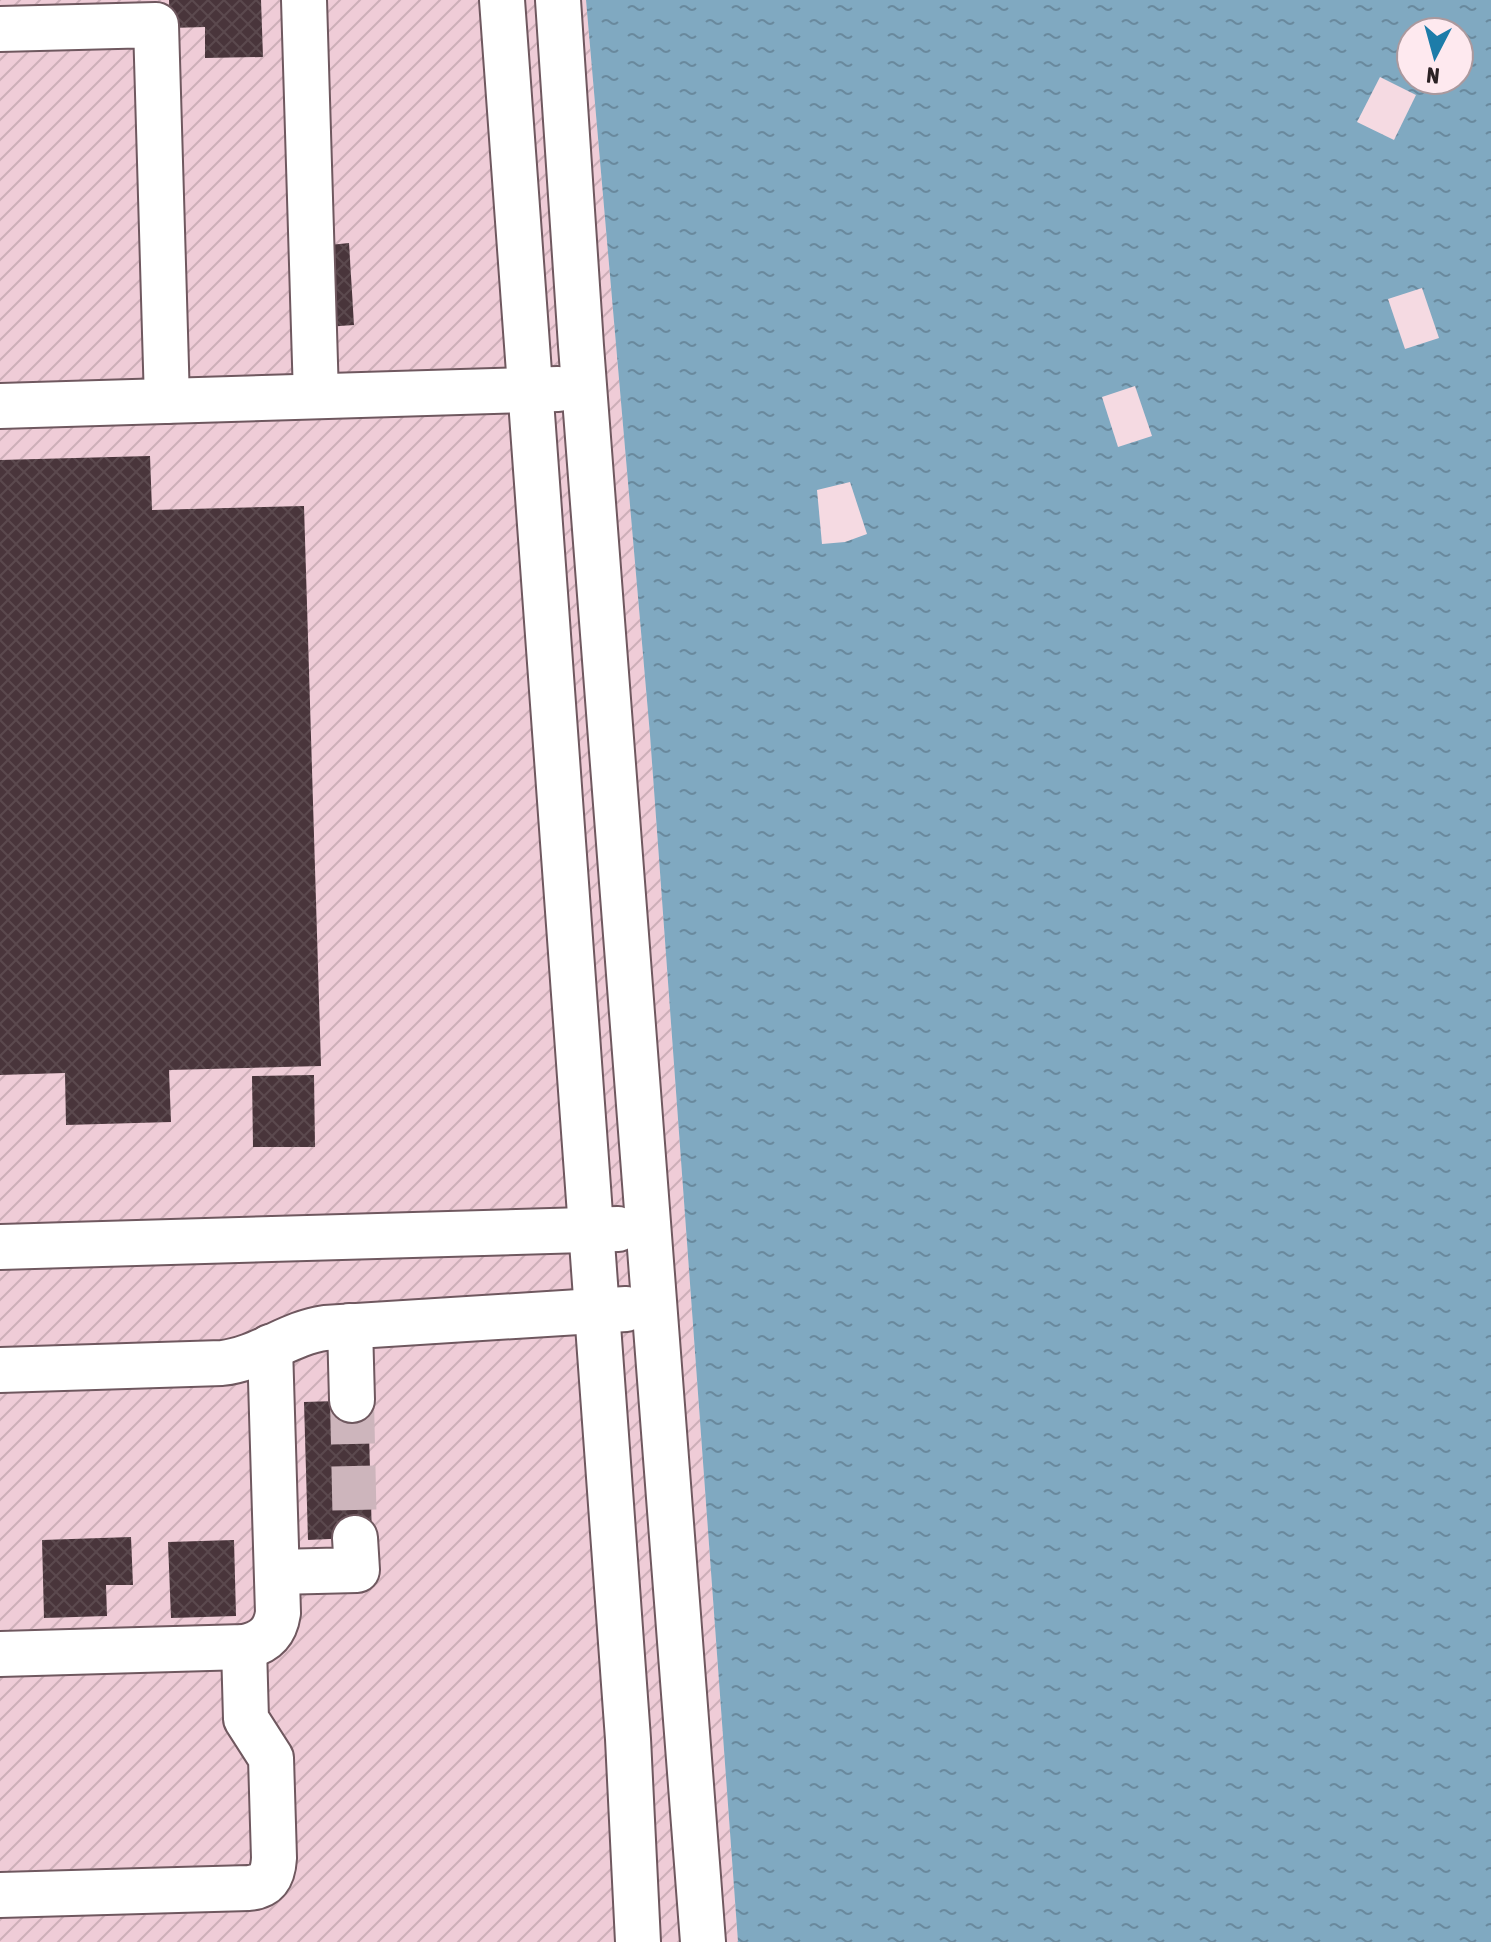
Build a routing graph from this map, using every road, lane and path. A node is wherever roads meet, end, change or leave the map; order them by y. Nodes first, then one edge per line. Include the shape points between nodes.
1 (304, 0) edge
2 (502, 0) edge
3 (558, 0) edge
4 (0, 29) edge
5 (584, 389) junction
6 (530, 390) junction
7 (316, 396) junction
8 (167, 401) junction
9 (0, 406) edge
10 (649, 1228) junction
11 (591, 1230) junction
12 (0, 1247) edge
13 (655, 1308) junction
14 (597, 1311) junction
15 (350, 1326) junction
16 (270, 1347) junction
17 (0, 1370) edge
18 (352, 1400) tunnel mouth
19 (355, 1538) tunnel mouth
20 (277, 1572) junction
21 (244, 1647) junction
22 (0, 1654) edge
23 (0, 1895) edge
24 (638, 1942) edge
25 (703, 1942) edge

1 - 7 street
2 - 6 street
3 - 5 street
4 - 8 street via 156,25
5 - 6 street
5 - 10 street
6 - 7 street
6 - 11 street
7 - 8 street
8 - 9 street
10 - 11 street
10 - 13 street
11 - 12 street
11 - 14 street
13 - 14 street
13 - 25 street
14 - 15 street
14 - 24 street
15 - 16 street via 316,1329
15 - 18 street
16 - 17 street via 222,1363
16 - 20 street
19 - 20 street via 357,1570
20 - 21 street via 273,1631 258,1644
21 - 22 street
21 - 23 street via 246,1719 271,1758 274,1858 269,1879 249,1888

